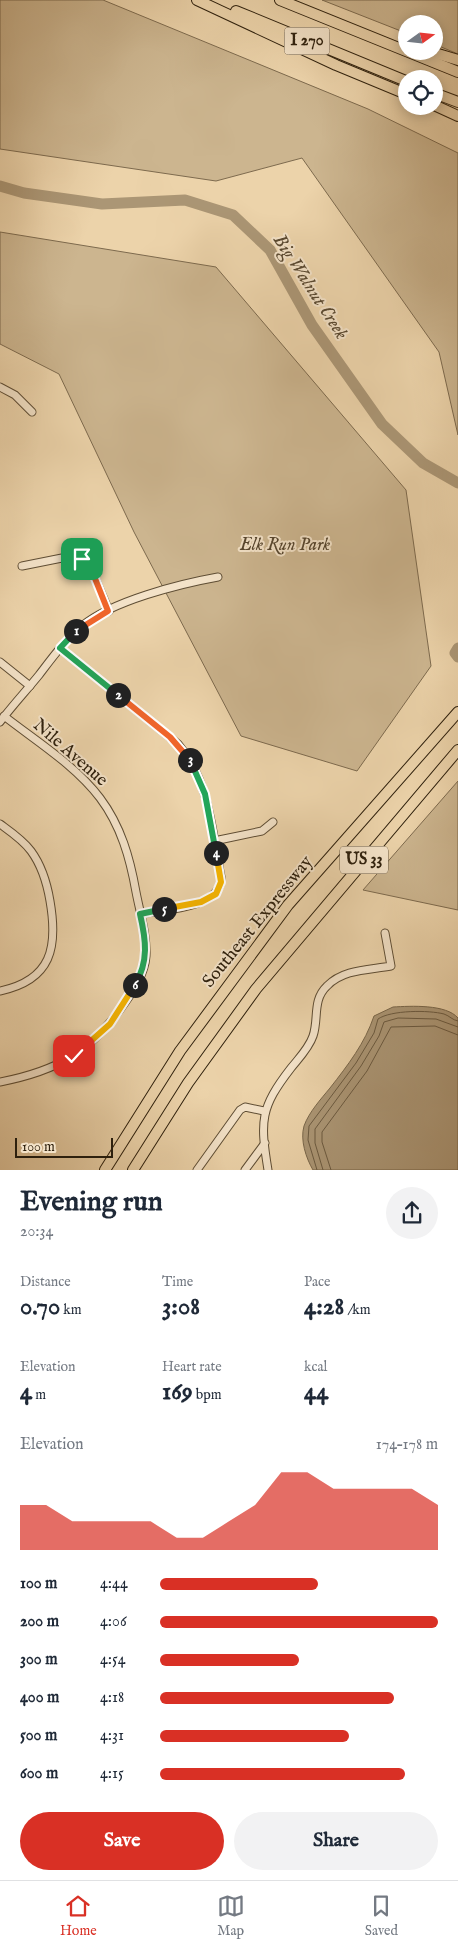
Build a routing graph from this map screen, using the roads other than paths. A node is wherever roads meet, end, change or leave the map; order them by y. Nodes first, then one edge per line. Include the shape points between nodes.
1 (197, 0) edge
2 (207, 0) edge
3 (280, 0) edge
4 (300, 8) junction
5 (398, 41) edge
6 (443, 56) edge
7 (458, 60) edge
8 (458, 72) edge
9 (398, 78) edge
10 (398, 91) edge
11 (443, 96) edge
12 (458, 102) edge
13 (443, 109) edge
14 (456, 115) edge
15 (0, 387) edge
16 (32, 412) dead end
17 (22, 566) dead end
18 (218, 577) dead end
19 (108, 611) junction
20 (60, 648) junction
21 (0, 662) edge
22 (30, 686) junction
23 (455, 715) edge
24 (2, 719) edge
25 (458, 750) edge
26 (273, 822) dead end
27 (0, 824) edge
28 (214, 842) junction
29 (140, 914) junction
30 (385, 932) dead end
31 (0, 991) edge
32 (0, 1082) edge
33 (264, 1111) junction
34 (265, 1143) junction
35 (200, 1169) edge
36 (105, 1170) edge
37 (133, 1170) edge
38 (245, 1170) edge
39 (268, 1170) edge

1 - 10 highway
2 - 9 highway, I 270
3 - 4 highway, I 270
4 - 5 highway
4 - 8 highway, I 270
6 - 7 highway
11 - 12 highway
13 - 14 highway
15 - 16 street via 15,395
17 - 19 street via 67,557 82,559 92,571
18 - 19 street via 172,587
19 - 20 street via 82,625
20 - 22 street
20 - 28 street via 183,750 201,782
21 - 22 street
22 - 24 street
23 - 36 highway, Southeast Expressway / US 33 via 288,905 180,1051
24 - 29 street, Nile Avenue via 73,770 100,797 124,842
25 - 37 highway, US 33 via 256,989 188,1082
26 - 28 street via 262,831
27 - 31 street via 31,850 40,866 47,886 54,937 50,953 36,974 15,987
28 - 29 street via 221,882 216,894 201,902
29 - 32 street, Nile Avenue via 145,938 144,965 133,990 102,1033 74,1056 40,1072
30 - 33 street via 391,966 345,974 327,985 317,1004 313,1037 274,1090
33 - 34 street
33 - 35 street via 240,1110
34 - 38 street
34 - 39 street

